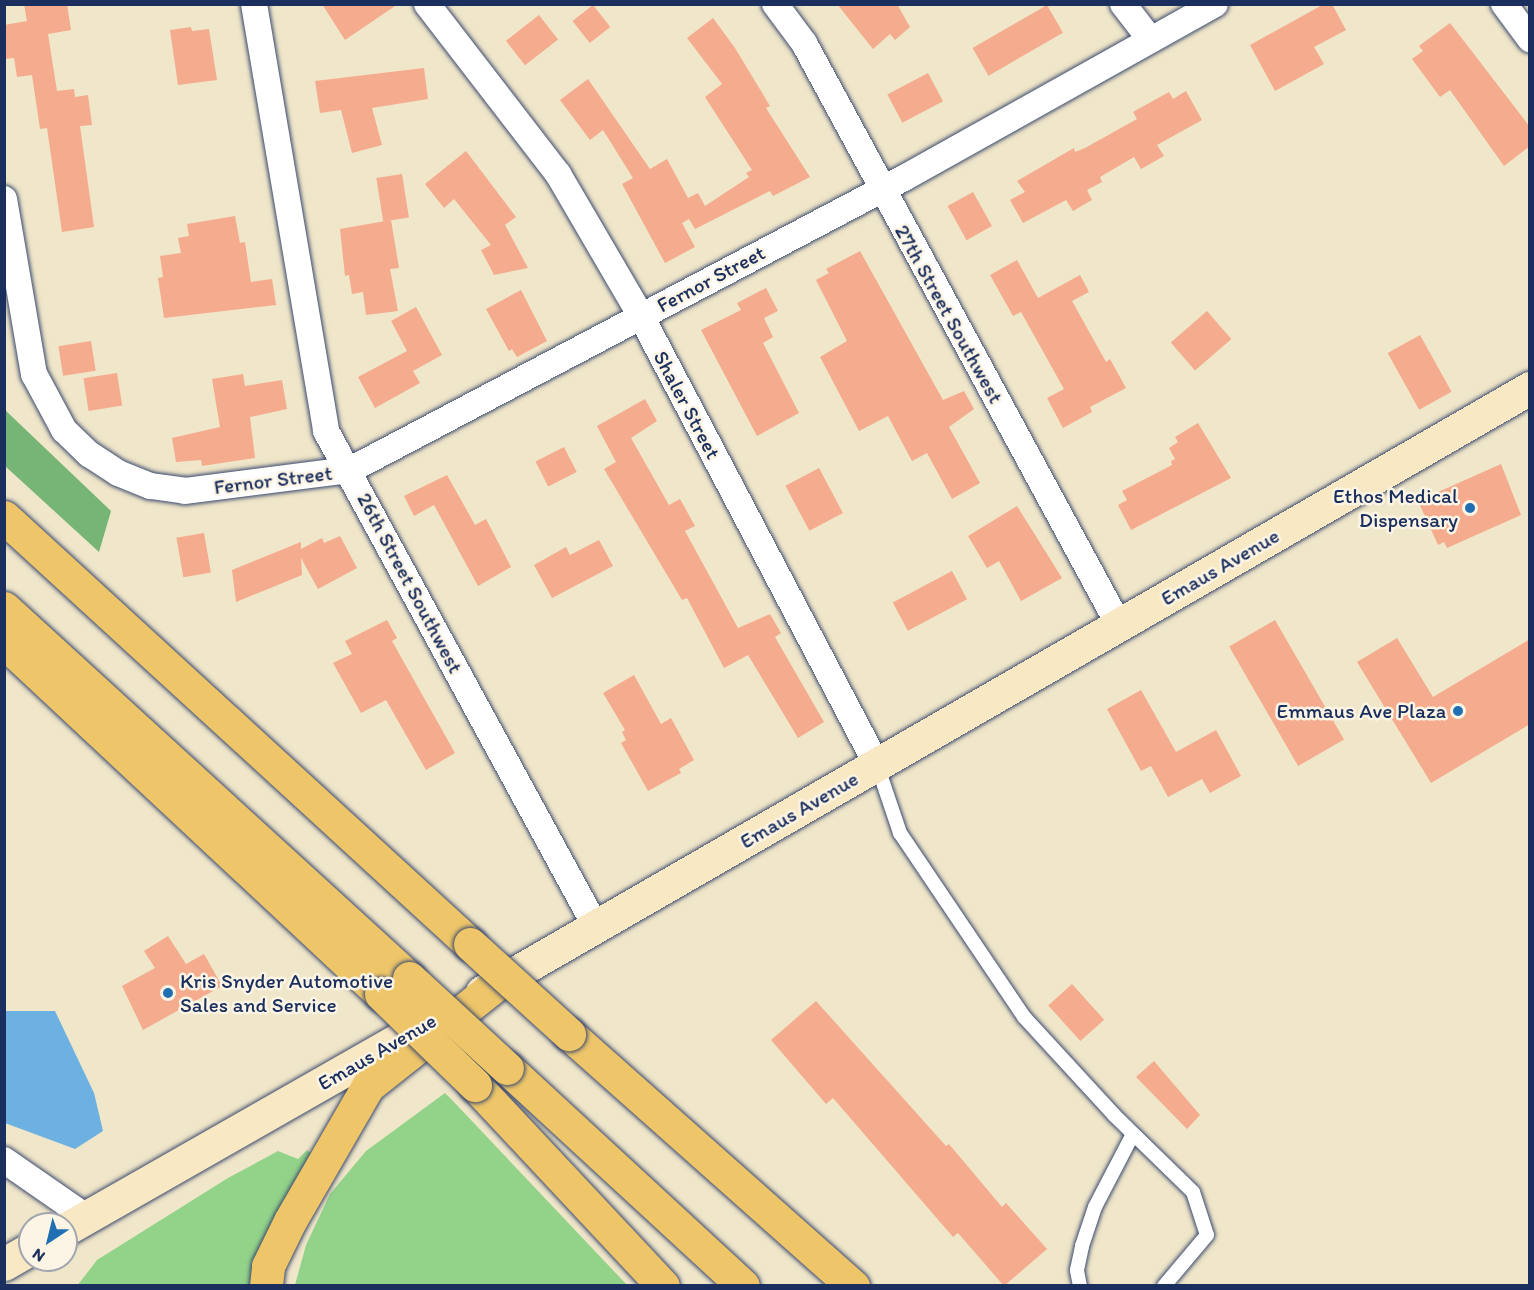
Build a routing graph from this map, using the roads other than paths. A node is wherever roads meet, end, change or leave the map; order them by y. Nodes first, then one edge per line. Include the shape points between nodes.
1 (254, 4) edge
2 (427, 4) edge
3 (775, 4) edge
4 (1123, 4) edge
5 (1215, 4) edge
6 (1504, 4) edge
7 (1150, 39) junction
8 (1530, 39) edge
9 (881, 190) junction
10 (4, 199) edge
11 (641, 316) junction
12 (1528, 392) edge
13 (350, 470) junction
14 (4, 517) edge
15 (4, 608) edge
16 (1119, 625) junction
17 (4, 642) edge
18 (878, 765) junction
19 (596, 927) junction
20 (499, 982) junction
21 (1133, 1134) junction
22 (4, 1160) edge
23 (63, 1212) edge
24 (78, 1222) edge
25 (18, 1256) edge
26 (4, 1264) edge
27 (266, 1286) edge
28 (663, 1286) edge
29 (743, 1286) edge
30 (853, 1286) edge
31 (1080, 1286) edge
32 (1164, 1286) edge

1 - 13 street, 26th Street Southwest via 326,431
2 - 11 street, Shaler Street via 558,174
3 - 9 street, 27th Street Southwest via 804,43
4 - 7 street
5 - 7 street, Fernor Street
6 - 8 street
7 - 9 street, Fernor Street
9 - 11 street, Fernor Street
9 - 16 street, 27th Street Southwest
10 - 13 street, Fernor Street via 30,356 45,400 72,438 118,473 151,486 185,491
11 - 13 street, Fernor Street
11 - 18 street, Shaler Street
12 - 16 main road, Emaus Avenue
13 - 19 street, 26th Street Southwest
14 - 30 highway, bridge via 569,1034
15 - 29 highway, bridge
16 - 18 main road, Emaus Avenue
17 - 28 highway, bridge via 475,1085
18 - 19 main road, Emaus Avenue
18 - 21 lane via 900,833 928,880 1024,1017
19 - 20 main road, Emaus Avenue
20 - 24 main road, Emaus Avenue
20 - 27 highway via 368,1086 290,1221 268,1266
21 - 31 lane via 1095,1206 1077,1270
21 - 32 lane via 1193,1192 1207,1235
22 - 23 street
25 - 26 main road

